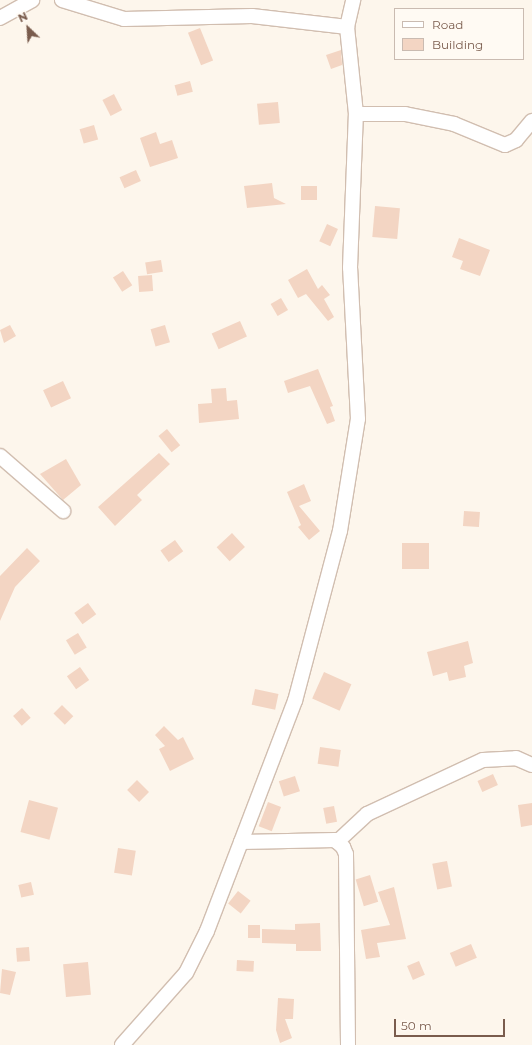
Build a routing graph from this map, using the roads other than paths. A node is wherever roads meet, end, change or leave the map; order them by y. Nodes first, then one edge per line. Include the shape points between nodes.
1 (32, 0) edge
2 (62, 0) edge
3 (353, 0) edge
4 (0, 18) edge
5 (347, 26) junction
6 (356, 114) junction
7 (532, 121) edge
8 (0, 456) edge
9 (63, 511) dead end
10 (532, 765) edge
11 (241, 842) junction
12 (337, 842) junction
13 (122, 1045) edge
14 (348, 1045) edge

1 - 4 street
2 - 5 street via 124,19 252,16
3 - 5 street
5 - 6 street
6 - 7 street via 405,114 447,122 505,145 516,140
6 - 11 street via 350,268 358,419 340,531 295,701
8 - 9 street
10 - 12 street via 516,758 483,760 367,814
11 - 12 street
11 - 13 street via 207,931 186,973
12 - 14 street via 346,854

